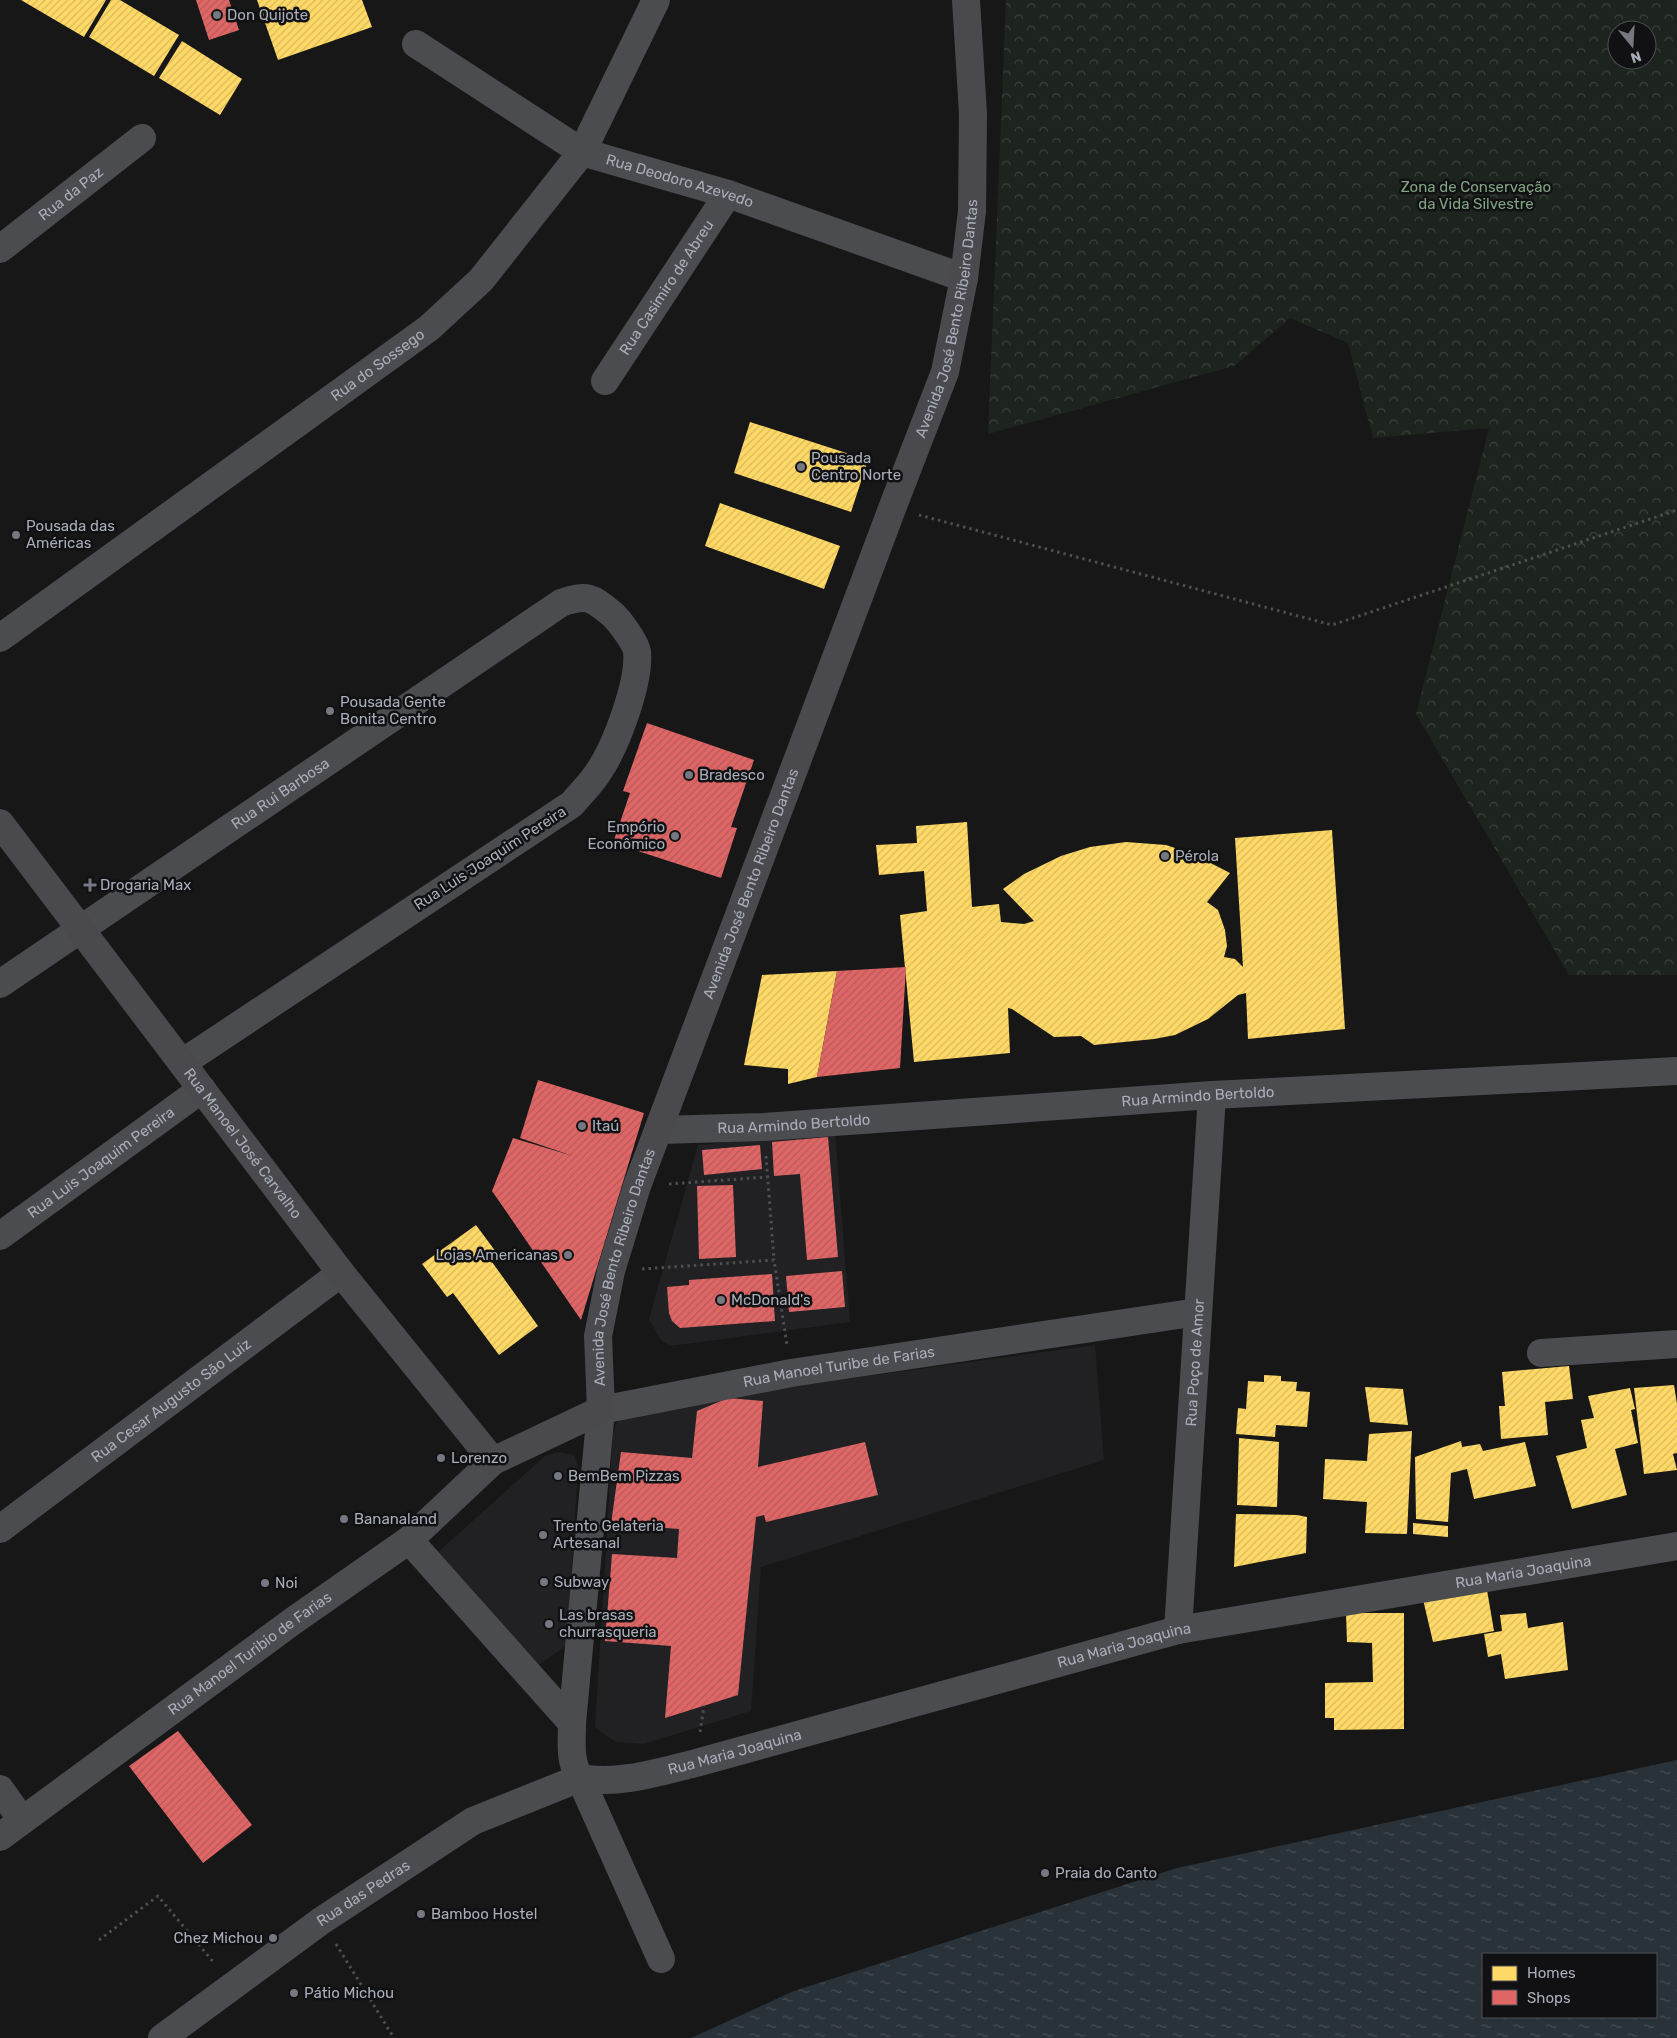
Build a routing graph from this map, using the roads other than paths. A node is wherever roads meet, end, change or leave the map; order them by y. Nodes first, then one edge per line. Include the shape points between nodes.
1 (656, 0) edge
2 (966, 0) edge
3 (416, 44) dead end
4 (142, 138) dead end
5 (582, 152) junction
6 (728, 194) junction
7 (0, 249) edge
8 (964, 278) junction
9 (605, 381) dead end
10 (561, 603) joint
11 (0, 638) edge
12 (0, 823) edge
13 (79, 929) junction
14 (0, 984) edge
15 (182, 1063) junction
16 (1677, 1071) edge
17 (202, 1089) junction
18 (1212, 1095) junction
19 (659, 1130) junction
20 (0, 1236) edge
21 (341, 1273) junction
22 (1198, 1312) junction
23 (1677, 1344) edge
24 (1541, 1353) dead end
25 (601, 1410) junction
26 (493, 1461) junction
27 (0, 1529) edge
28 (409, 1540) junction
29 (1677, 1546) edge
30 (1178, 1630) junction
31 (572, 1722) junction
32 (580, 1778) junction
33 (0, 1789) edge
34 (22, 1820) junction
35 (0, 1837) edge
36 (662, 1960) dead end
37 (162, 2038) edge

1 - 5 street, Rua do Sossego
2 - 8 street, Avenida José Bento Ribeiro Dantas via 973,114 972,211
3 - 5 street, Rua Deodoro Azevedo
4 - 7 street, Rua da Paz
5 - 6 street, Rua Deodoro Azevedo
5 - 11 street, Rua do Sossego via 481,280 429,328
6 - 8 street, Rua Deodoro Azevedo
6 - 9 street, Rua Casimiro de Abreu
8 - 19 street, Avenida José Bento Ribeiro Dantas via 945,372
10 - 13 street, Rua Rui Barbosa
10 - 15 street, Rua Luis Joaquim Pereira via 580,597 595,600 618,619 637,650 636,675 617,737 599,771 578,798
12 - 13 street, Rua Manoel José Carvalho
13 - 14 street, Rua Rui Barbosa
13 - 15 street, Rua Manoel José Carvalho
15 - 17 street, Rua Manoel José Carvalho
16 - 18 street, Rua Armindo Bertoldo
17 - 20 street, Rua Luis Joaquim Pereira
17 - 21 street, Rua Manoel José Carvalho
18 - 19 street, Rua Armindo Bertoldo via 764,1127
18 - 22 street, Rua Poço de Amor
19 - 25 street, Avenida José Bento Ribeiro Dantas via 637,1186 611,1271 598,1336
21 - 26 street, Rua Manoel José Carvalho
21 - 27 street, Rua Cesar Augusto São Luiz
22 - 25 street, Rua Manoel Turibe de Farias via 791,1373
22 - 30 street, Rua Poço de Amor
23 - 24 street
25 - 26 street, Rua Manoel Turibe de Farias
25 - 31 street, Avenida José Bento Ribeiro Dantas
26 - 28 street, Rua Manoel Turibio de Farias
28 - 31 street
28 - 34 street, Rua Manoel Turibio de Farias
29 - 30 street, Rua Maria Joaquina
30 - 32 street, Rua Maria Joaquina via 696,1763 636,1777 597,1781
31 - 32 street, Avenida José Bento Ribeiro Dantas via 572,1756 574,1769
32 - 36 street, Avenida José Bento Ribeiro Dantas
32 - 37 street, Rua das Pedras via 473,1821 321,1920
33 - 34 street
34 - 35 street, Rua Manoel Turibio de Farias

